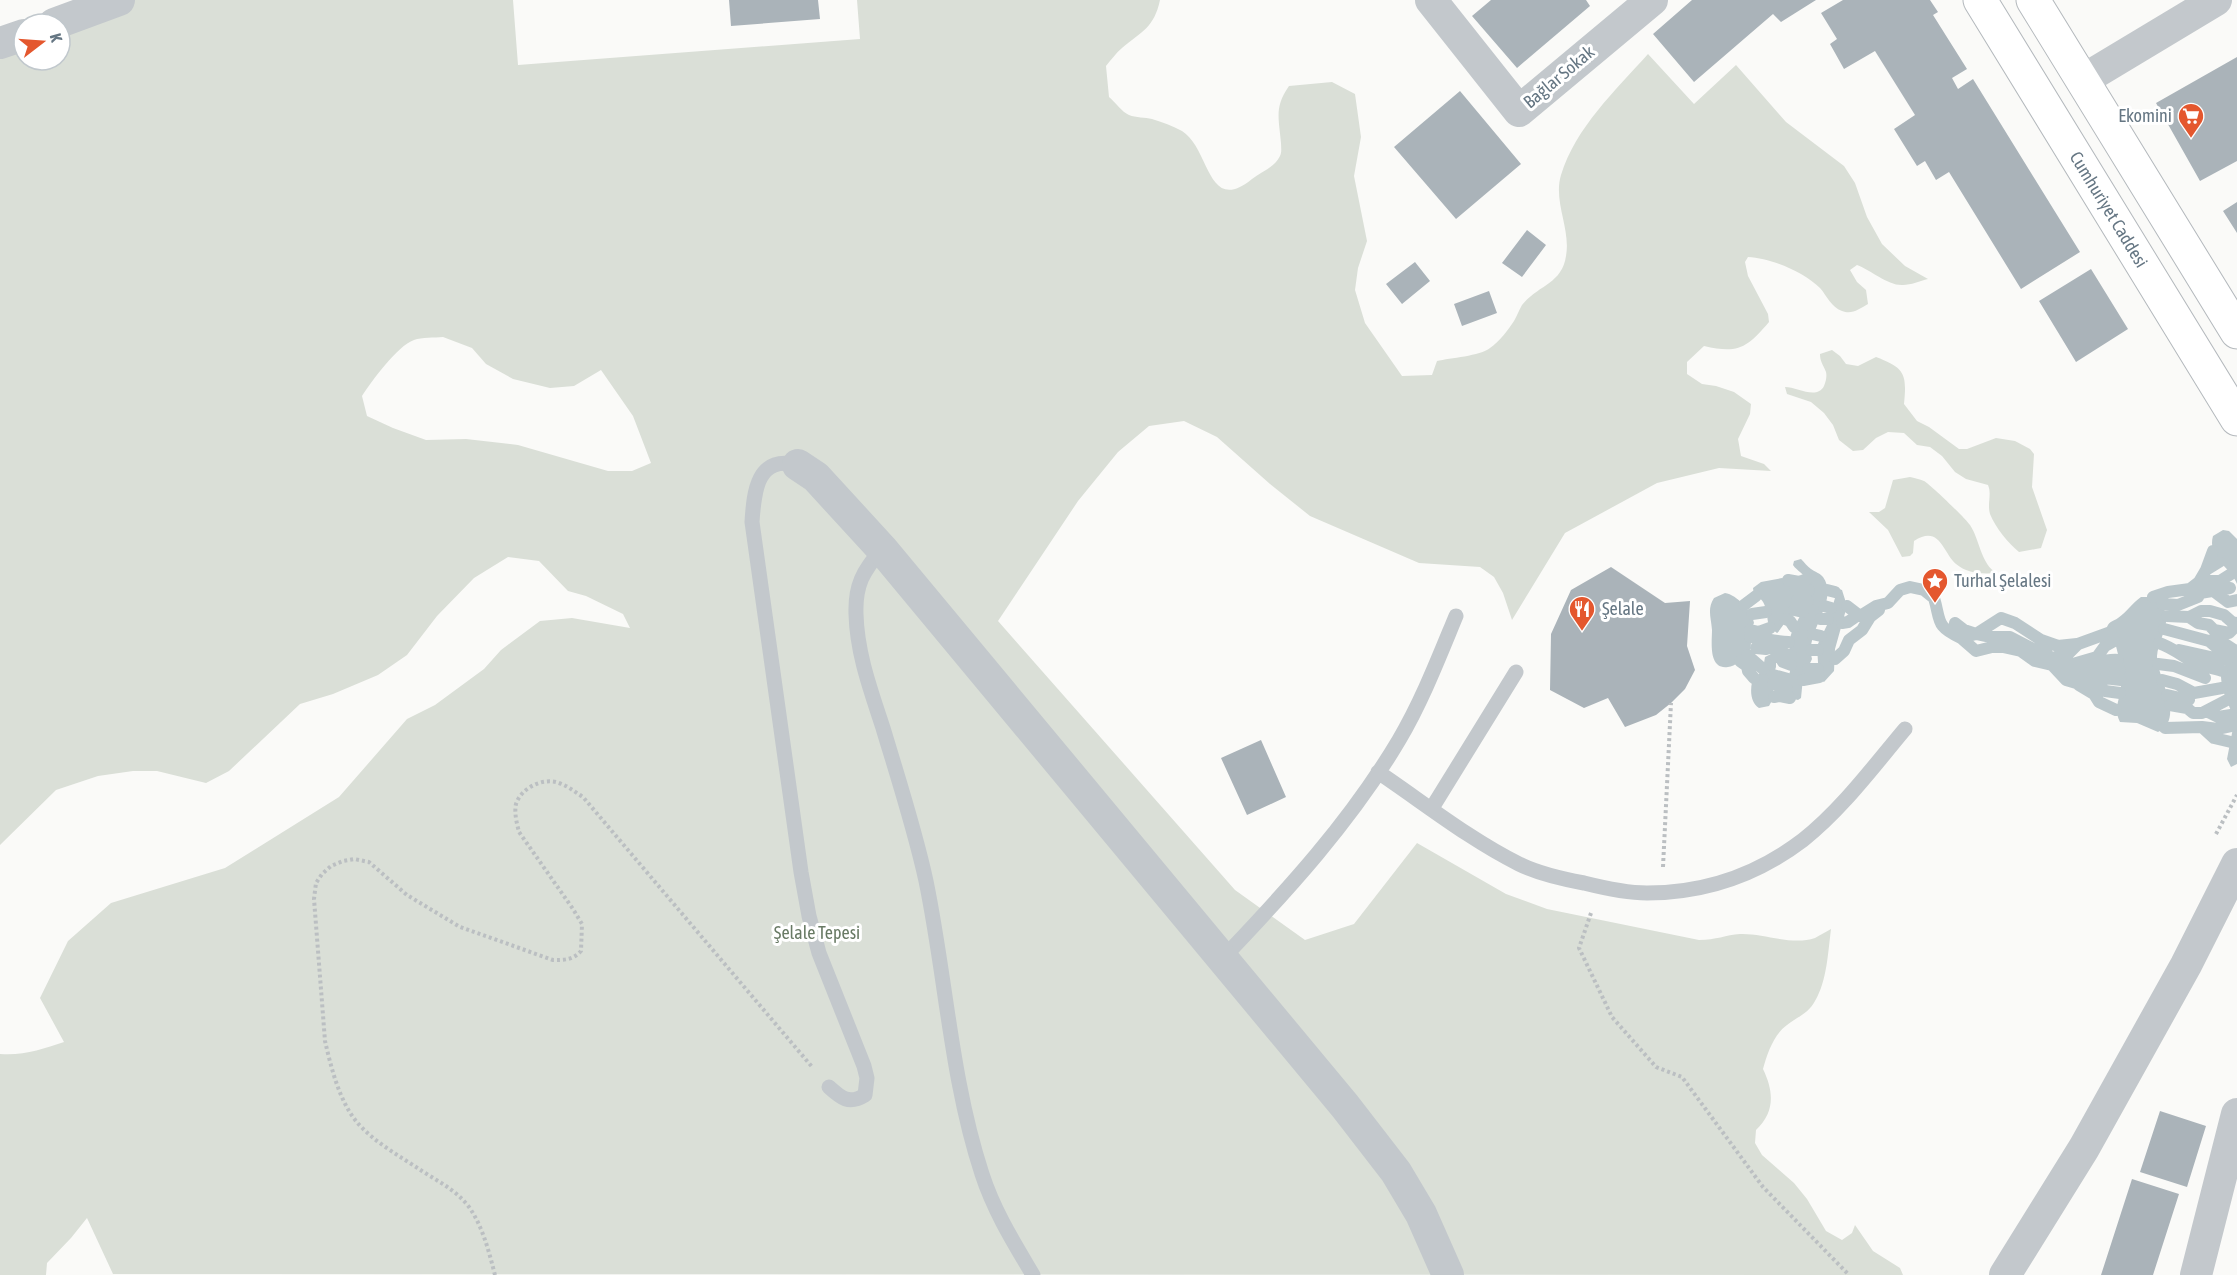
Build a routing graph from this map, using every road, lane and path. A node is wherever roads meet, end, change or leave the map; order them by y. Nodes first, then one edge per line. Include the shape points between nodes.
1 (119, 0) edge
2 (1431, 0) edge
3 (1652, 0) edge
4 (1980, 0) edge
5 (2033, 0) edge
6 (2216, 0) edge
7 (72, 17) edge
8 (2083, 80) junction
9 (2237, 332) edge
10 (2237, 419) edge
11 (798, 465) joint
12 (882, 549) junction
13 (1456, 616) dead end
14 (1516, 672) dead end
15 (1671, 703) dead end
16 (1905, 729) dead end
17 (1378, 772) junction
18 (1432, 808) junction
19 (2237, 864) edge
20 (1600, 887) junction
21 (1661, 892) junction
22 (1222, 959) junction
23 (829, 1086) joint
24 (2237, 1114) edge
25 (495, 1275) edge
26 (1033, 1275) edge
27 (1448, 1275) edge
28 (1849, 1275) edge
29 (2005, 1275) edge
30 (2196, 1275) edge

1 - 7 street
2 - 3 street, Bağlar Sokak via 1519,111
4 - 10 highway, Cumhuriyet Caddesi
5 - 8 highway
6 - 8 street
8 - 9 highway
11 - 12 street via 816,477
11 - 23 lane via 778,463 759,477 753,496 752,522 809,916 819,953 867,1078 865,1095 849,1101
12 - 22 street
12 - 26 lane via 860,579 856,595 860,656 926,881 963,1104 982,1174 999,1215
13 - 17 lane via 1399,740
14 - 18 lane
15 - 21 path
16 - 21 lane via 1831,815 1782,855 1750,873 1717,884
17 - 18 lane
17 - 22 lane via 1314,859
18 - 20 lane via 1521,865
19 - 29 street via 2186,965 2084,1148
20 - 21 lane
20 - 28 path via 1579,948 1612,1017 1656,1067 1682,1077 1763,1187
22 - 27 street via 1396,1172 1422,1214
23 - 25 path via 583,797 557,782 542,782 522,792 516,804 516,817 519,832 582,924 581,951 566,960 553,960 460,927 407,895 369,862 354,859 331,866 316,884 314,899 325,1041 345,1103 358,1124 374,1138 448,1187 468,1207 477,1221
24 - 30 street

